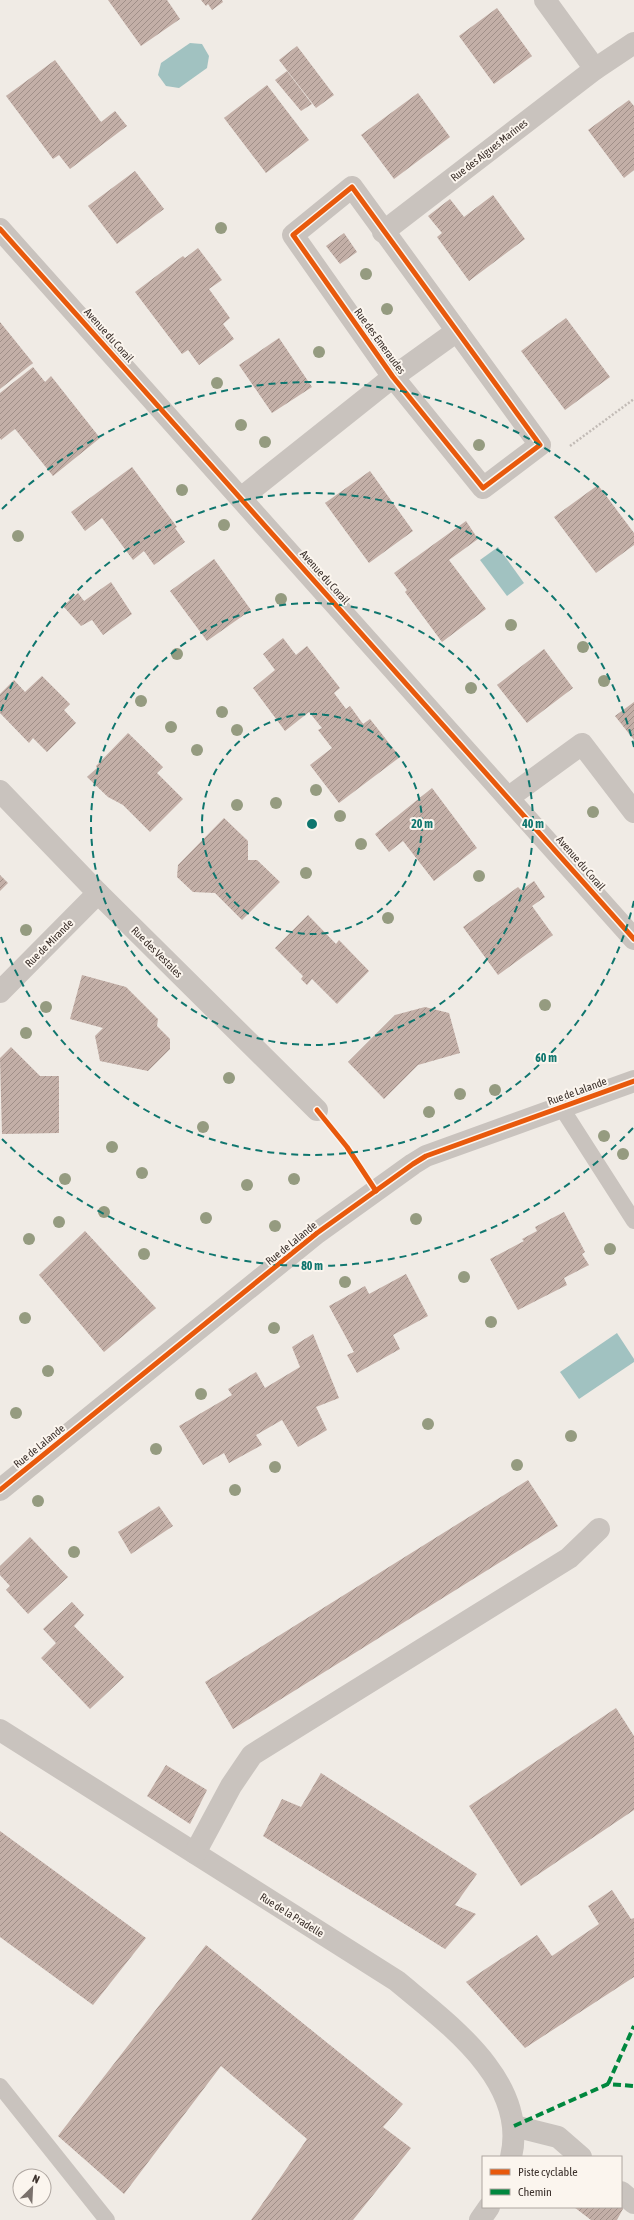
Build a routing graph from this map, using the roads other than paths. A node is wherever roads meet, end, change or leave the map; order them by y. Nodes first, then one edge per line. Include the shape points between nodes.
1 (545, 0) edge
2 (634, 42) edge
3 (595, 69) junction
4 (0, 229) edge
5 (383, 232) junction
6 (457, 331) junction
7 (393, 377) junction
8 (241, 498) junction
9 (0, 791) edge
10 (509, 797) junction
11 (634, 812) edge
12 (98, 893) junction
13 (631, 928) edge
14 (0, 992) edge
15 (634, 1081) edge
16 (561, 1107) junction
17 (317, 1110) dead end
18 (634, 1221) edge
19 (0, 1490) edge
20 (599, 1529) dead end
21 (0, 1730) edge
22 (195, 1853) junction
23 (0, 2086) edge
24 (514, 2126) junction
25 (511, 2156) edge
26 (580, 2156) edge
27 (622, 2193) edge
28 (634, 2203) edge
29 (488, 2208) edge
30 (107, 2220) edge
31 (480, 2220) edge

1 - 3 street
2 - 3 street, Rue des Aigues Marines
3 - 5 street, Rue des Aigues Marines
4 - 8 street, Avenue du Corail
5 - 6 street, Rue des Emeraudes
5 - 7 street, Rue des Emeraudes via 352,187 293,234
6 - 7 street, Rue des Emeraudes
6 - 7 street, Rue des Emeraudes via 540,445 483,488
7 - 8 street, Rue des Emeraudes
8 - 10 street, Avenue du Corail
9 - 12 street, Rue des Vestales
10 - 11 street via 582,744
10 - 13 street, Avenue du Corail
12 - 14 street, Rue de Mirande
12 - 17 street, Rue des Vestales
15 - 16 street, Rue de Lalande
16 - 18 lane
16 - 19 street, Rue de Lalande via 426,1156 413,1164 317,1233
20 - 22 street via 569,1558 252,1755 231,1786
21 - 22 street, Rue de la Pradelle
22 - 24 street, Rue de la Pradelle via 397,1981 439,2016 470,2044 493,2073 507,2100
23 - 30 lane
24 - 25 street, Rue de la Pradelle
24 - 26 street via 558,2137
27 - 28 street
29 - 31 street

